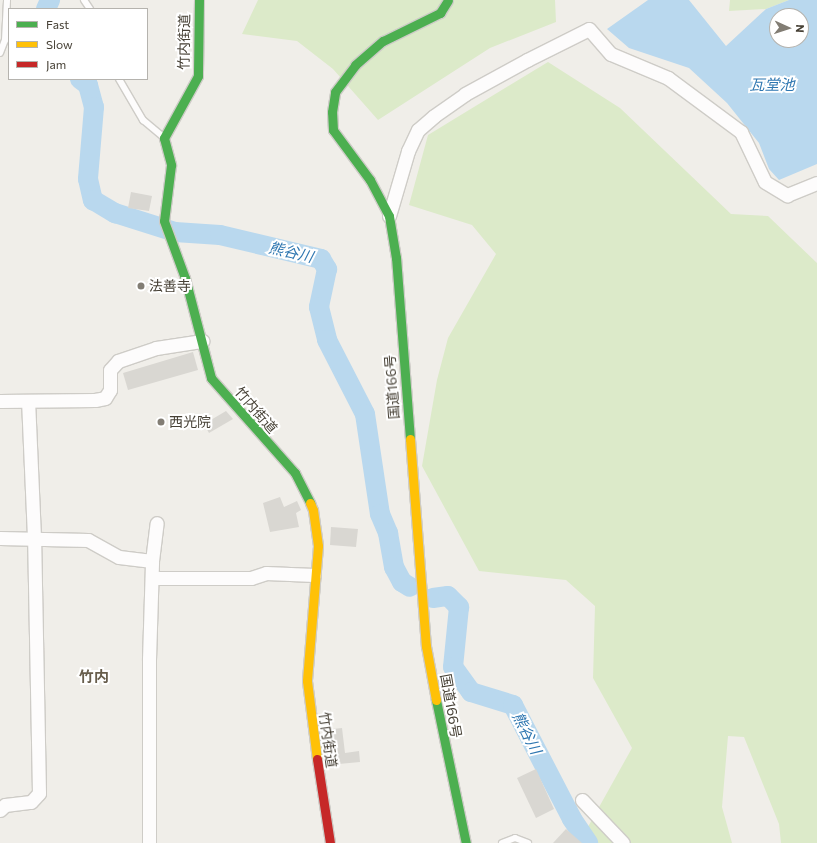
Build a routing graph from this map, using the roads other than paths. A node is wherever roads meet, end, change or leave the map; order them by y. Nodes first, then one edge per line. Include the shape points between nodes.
1 (7, 0) edge
2 (198, 0) edge
3 (448, 0) edge
4 (0, 53) edge
5 (120, 80) edge
6 (164, 138) junction
7 (817, 183) edge
8 (389, 216) junction
9 (202, 341) junction
10 (0, 401) edge
11 (28, 401) junction
12 (157, 523) dead end
13 (34, 537) junction
14 (0, 538) edge
15 (152, 561) junction
16 (314, 575) junction
17 (152, 578) junction
18 (582, 800) dead end
19 (0, 810) edge
20 (148, 843) edge
21 (330, 843) edge
22 (466, 843) edge
23 (502, 843) edge
24 (528, 843) edge
25 (623, 843) edge

1 - 4 lane via 5,40
2 - 6 main road, 竹内街道 via 198,76
3 - 8 main road, 国道166号 via 440,13 383,41 355,65 335,92 333,130 370,180
5 - 6 lane via 143,120
6 - 9 main road, 竹内街道 via 171,166 164,221 185,278
7 - 8 street via 787,195 765,182 741,132 668,78 611,54 589,29 465,94 418,130 408,151
8 - 22 main road, 国道166号 via 396,258 426,646 443,742
9 - 11 street via 156,348 118,361 110,370 110,390 105,398
9 - 16 main road, 竹内街道 via 211,378 295,473 313,510 318,546
10 - 11 street
11 - 13 street
12 - 15 street
13 - 14 street
13 - 15 street via 88,540 119,557
13 - 19 street via 39,793 31,802 5,805
15 - 17 street
16 - 17 street via 266,573 252,578
16 - 21 main road, 竹内街道 via 307,681 311,724
17 - 20 street
18 - 25 street
23 - 24 lane via 515,838

